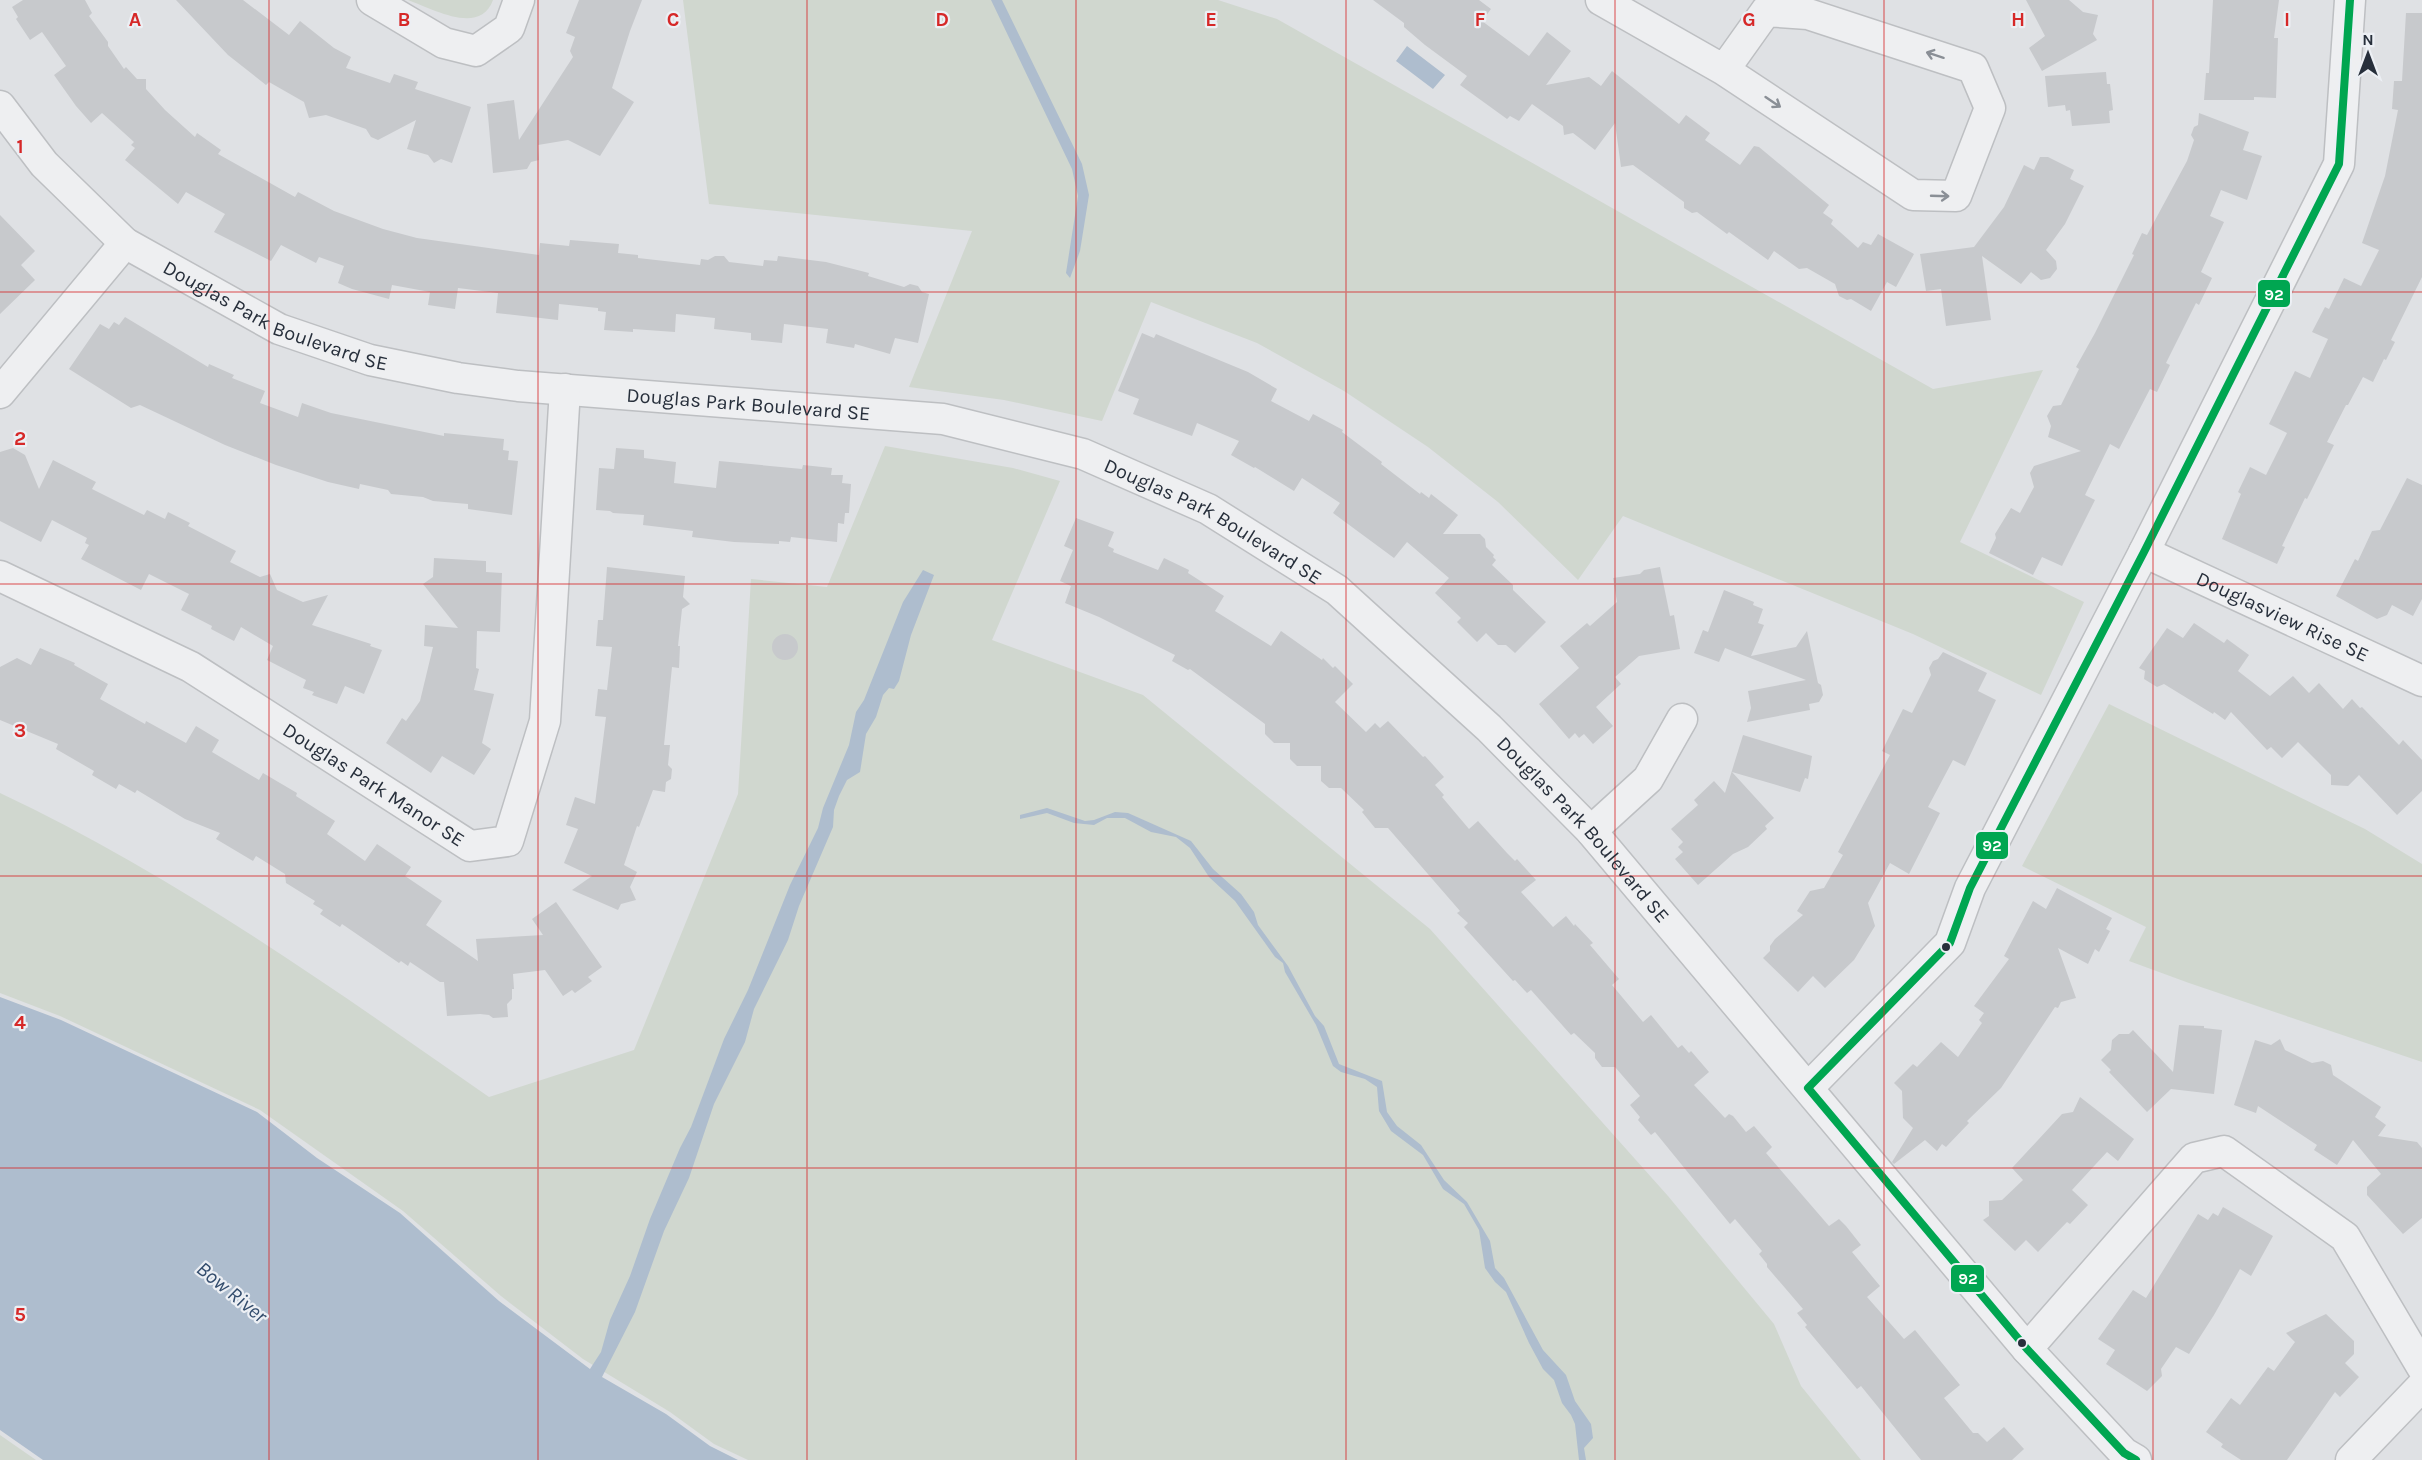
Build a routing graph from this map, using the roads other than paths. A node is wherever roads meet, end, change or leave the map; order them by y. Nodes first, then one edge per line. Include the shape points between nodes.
1 (372, 0) edge
2 (519, 0) edge
3 (1601, 0) edge
4 (2350, 0) edge
5 (1724, 70) junction
6 (0, 106) edge
7 (125, 243) junction
8 (565, 389) junction
9 (0, 393) edge
10 (2144, 552) junction
11 (0, 576) edge
12 (2422, 681) edge
13 (1682, 719) dead end
14 (1591, 831) junction
15 (1808, 1088) junction
16 (2027, 1349) junction
17 (2422, 1366) edge
18 (2422, 1386) edge
19 (2136, 1460) edge
20 (2351, 1460) edge

1 - 2 street via 444,43 476,51 509,28
3 - 5 street
4 - 10 street via 2339,164
5 -> 5 street via 1913,195 1956,196 1990,108 1973,68 1808,14 1766,11
6 - 7 street, Douglas Park Boulevard SE via 44,164
7 - 8 street, Douglas Park Boulevard SE via 279,329 370,360 458,378
7 - 9 street
8 - 11 street, Douglas Park Manor SE via 545,721 508,841 470,846 191,667
8 - 14 street, Douglas Park Boulevard SE via 943,419 1083,454 1208,509 1337,590 1489,728
10 - 12 street, Douglasview Rise SE
10 - 15 street via 1971,888 1950,943
13 - 14 street via 1648,779
14 - 15 street, Douglas Park Boulevard SE
15 - 16 street, Douglas Park Boulevard SE
16 - 17 street via 2194,1158 2224,1151 2345,1237
16 - 19 street, Douglas Park Boulevard SE via 2124,1453
18 - 20 street

